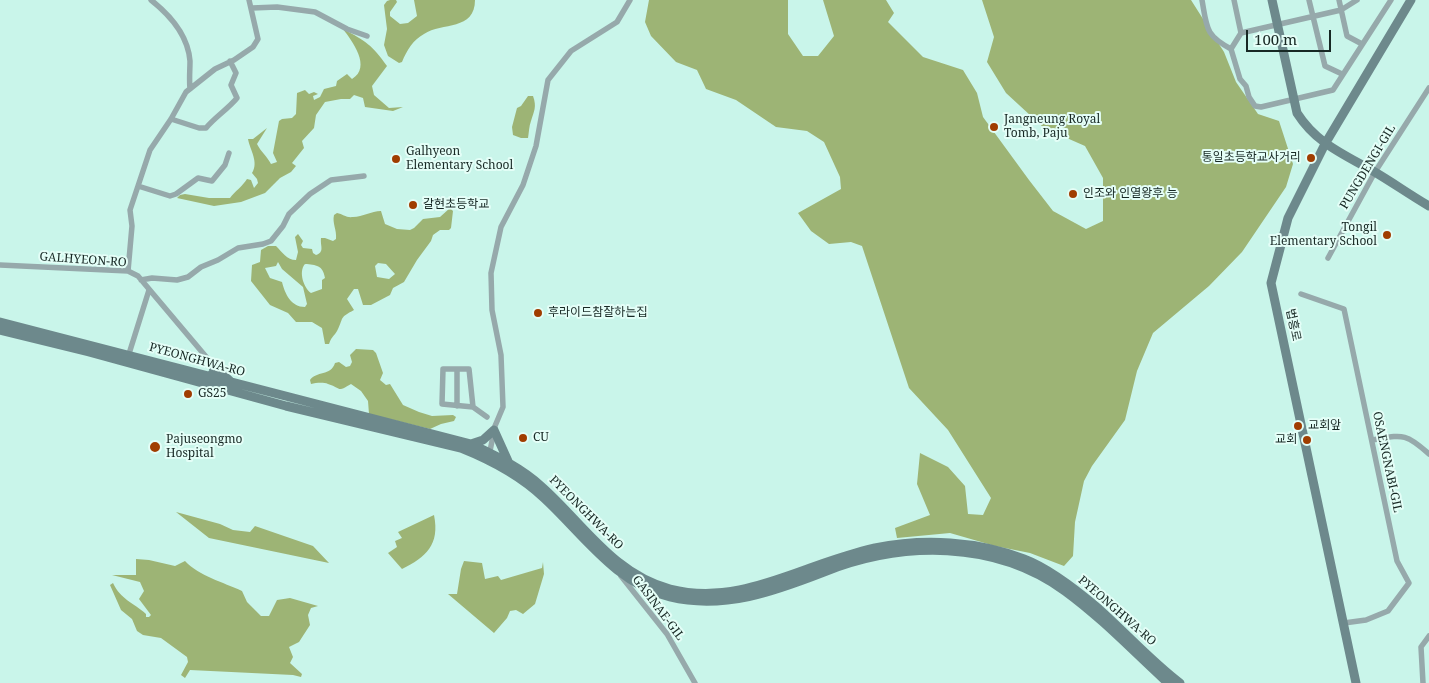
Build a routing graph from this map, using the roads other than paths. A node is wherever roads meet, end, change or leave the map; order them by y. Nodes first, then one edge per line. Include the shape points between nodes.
1 (151, 0) edge
2 (249, 0) edge
3 (630, 0) edge
4 (1202, 0) edge
5 (1234, 0) edge
6 (1272, 0) edge
7 (1309, 0) edge
8 (1339, 0) edge
9 (1357, 0) edge
10 (1391, 0) edge
11 (1411, 0) edge
12 (252, 8) junction
13 (1341, 10) junction
14 (1312, 16) junction
15 (1278, 25) junction
16 (1241, 33) junction
17 (367, 36) dead end
18 (1362, 44) junction
19 (1231, 50) junction
20 (230, 62) junction
21 (1342, 74) junction
22 (1429, 88) edge
23 (190, 89) junction
24 (1295, 100) junction
25 (172, 119) junction
26 (1325, 144) junction
27 (229, 153) dead end
28 (1375, 172) junction
29 (364, 176) dead end
30 (138, 186) junction
31 (1429, 206) edge
32 (1328, 258) dead end
33 (0, 265) edge
34 (128, 271) junction
35 (141, 280) junction
36 (149, 290) junction
37 (1301, 294) dead end
38 (0, 322) edge
39 (0, 330) edge
40 (127, 359) junction
41 (213, 365) junction
42 (457, 369) junction
43 (209, 376) junction
44 (232, 383) junction
45 (457, 406) junction
46 (473, 407) junction
47 (487, 417) dead end
48 (494, 430) junction
49 (1372, 440) junction
50 (471, 444) junction
51 (1429, 454) edge
52 (489, 456) junction
53 (508, 462) junction
54 (618, 572) junction
55 (1344, 623) junction
56 (1429, 636) edge
57 (1426, 664) edge
58 (695, 683) edge
59 (1168, 683) edge
60 (1180, 683) edge
61 (1356, 683) edge
62 (1423, 683) edge

1 - 23 street via 175,21 186,43 190,60
2 - 12 street
3 - 48 street via 617,22 571,51 548,80 536,146 523,185 501,227 491,273 492,310 501,355 503,407
4 - 19 street via 1212,38
5 - 16 street
6 - 15 main road
7 - 14 street
8 - 13 street
9 - 13 street
10 - 18 street
11 - 26 main road, 법흥로
12 - 17 street via 277,7 315,12
12 - 20 street via 258,38 253,47
13 - 14 street
13 - 18 street via 1347,36
14 - 15 street
14 - 21 street via 1326,66
15 - 16 street
15 - 24 main road
16 - 19 street
18 - 21 street
19 - 24 street via 1240,79 1255,106
20 - 23 street via 215,69
20 - 25 street via 236,73 231,85 237,98 230,107 206,128
21 - 24 street via 1333,90
22 - 28 street, PUNGDENGI-GIL
23 - 25 street
24 - 26 main road via 1297,114 1306,128
25 - 30 street via 150,150
26 - 28 main road
26 - 55 main road, 법흥로 via 1288,218 1271,283
27 - 30 street via 225,165 212,181 198,178 170,196
28 - 31 main road
28 - 32 street, PUNGDENGI-GIL
29 - 35 street via 332,180 310,194 289,214 271,241 238,248 188,277
30 - 34 street via 130,210 132,226
33 - 34 street, GALHYEON-RO
34 - 35 street, GALHYEON-RO
35 - 36 street, GALHYEON-RO
36 - 40 street
36 - 41 street, GALHYEON-RO
37 - 49 street, OSAENGNABI-GIL via 1344,309
38 - 40 main road, PYEONGHWA-RO
39 - 40 main road, PYEONGHWA-RO
40 - 43 main road, PYEONGHWA-RO
40 - 52 main road, PYEONGHWA-RO via 286,406
41 - 43 main road via 214,372
41 - 44 main road
42 - 45 street
42 - 45 street via 443,369 442,404
42 - 46 street via 469,369
43 - 44 main road, PYEONGHWA-RO
44 - 50 main road, PYEONGHWA-RO
45 - 46 street
46 - 47 street
48 - 50 main road via 483,440
48 - 52 street
48 - 53 main road
49 - 51 street via 1398,435 1414,440
49 - 55 street, OSAENGNABI-GIL via 1397,561 1409,583 1388,611 1366,620
50 - 52 main road, PYEONGHWA-RO
52 - 53 main road, PYEONGHWA-RO
52 - 54 main road, PYEONGHWA-RO via 544,497
53 - 60 main road, PYEONGHWA-RO via 540,484 613,558 646,580 670,589 703,594 754,588 855,553 914,543 948,543 993,550 1035,564 1077,591
54 - 58 street, GASINAE-GIL via 667,634
54 - 59 main road, PYEONGHWA-RO via 652,592 689,600 733,600 843,564 892,553 939,550 985,556 1026,569 1063,590
55 - 61 main road, 법흥로
56 - 57 street via 1421,647
57 - 62 street

